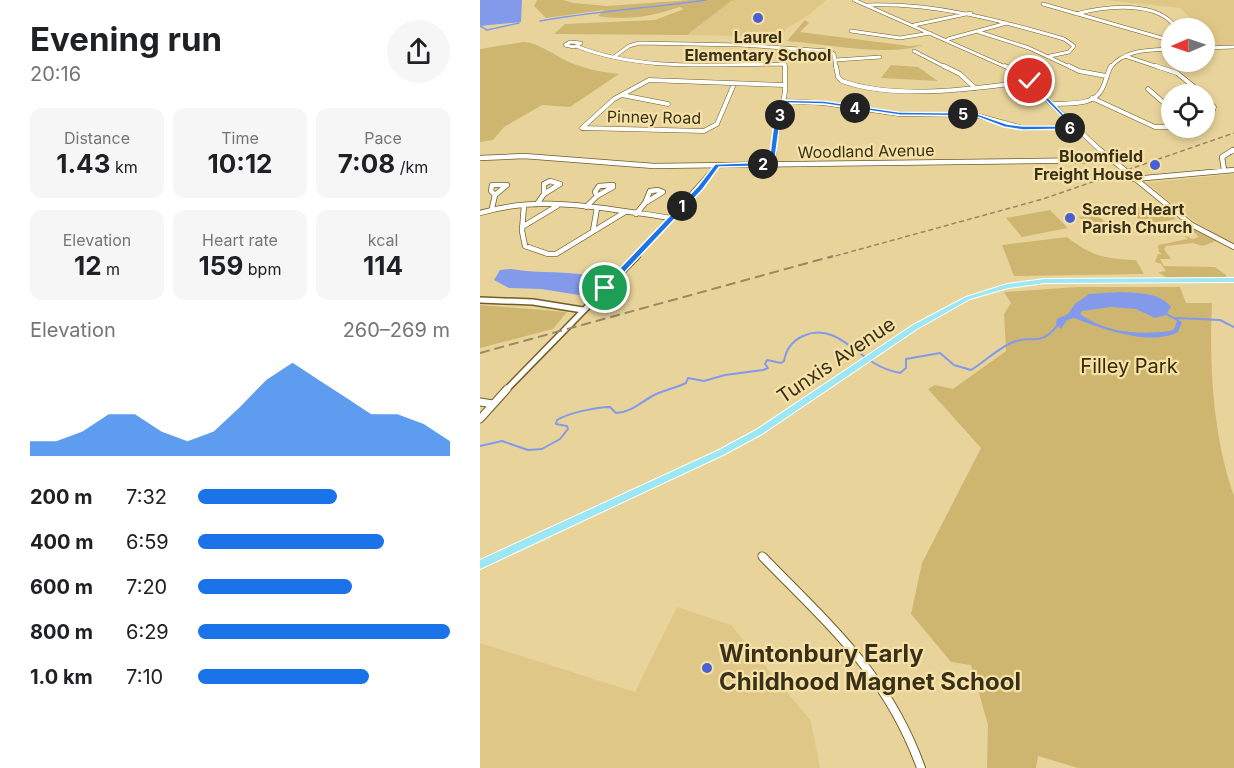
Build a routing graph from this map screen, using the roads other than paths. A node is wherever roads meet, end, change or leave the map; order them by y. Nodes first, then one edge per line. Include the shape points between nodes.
1 (854, 0) edge
2 (932, 3) dead end
3 (1043, 4) dead end
4 (867, 5) junction
5 (947, 5) dead end
6 (973, 12) junction
7 (1075, 14) junction
8 (1168, 18) edge
9 (1009, 23) junction
10 (913, 25) junction
11 (851, 31) dead end
12 (979, 32) junction
13 (931, 33) junction
14 (1161, 37) edge
15 (947, 39) junction
16 (576, 46) dead end
17 (1234, 47) edge
18 (785, 48) junction
19 (1215, 48) edge
20 (1161, 50) edge
21 (914, 51) dead end
22 (1050, 56) junction
23 (1125, 56) junction
24 (614, 57) junction
25 (880, 57) dead end
26 (836, 60) junction
27 (785, 64) junction
28 (1106, 76) junction
29 (1030, 81) junction
30 (734, 84) junction
31 (1190, 84) edge
32 (785, 85) junction
33 (975, 88) junction
34 (1148, 88) dead end
35 (621, 94) junction
36 (1092, 98) junction
37 (1161, 100) edge
38 (783, 101) junction
39 (668, 104) dead end
40 (1054, 104) junction
41 (1161, 127) edge
42 (1076, 128) junction
43 (1234, 150) edge
44 (480, 158) edge
45 (1110, 160) junction
46 (772, 164) junction
47 (717, 165) junction
48 (1224, 170) junction
49 (1234, 170) edge
50 (1134, 179) junction
51 (544, 194) dead end
52 (495, 195) dead end
53 (597, 196) dead end
54 (645, 203) dead end
55 (537, 204) junction
56 (524, 205) junction
57 (558, 205) junction
58 (586, 207) junction
59 (492, 208) junction
60 (597, 208) junction
61 (625, 212) junction
62 (480, 213) edge
63 (636, 213) junction
64 (671, 218) junction
65 (522, 227) junction
66 (593, 231) junction
67 (1234, 247) edge
68 (1234, 280) edge
69 (480, 300) edge
70 (583, 310) junction
71 (480, 402) edge
72 (493, 404) junction
73 (480, 419) edge
74 (762, 556) dead end
75 (480, 565) edge
76 (921, 768) edge

1 - 4 street
2 - 4 street
3 - 7 street
4 - 10 street
5 - 6 street
6 - 9 street
6 - 10 street
7 - 8 street via 1091,10 1155,12
7 - 14 street
9 - 12 street
9 - 22 street via 1064,39 1074,46 1069,52
10 - 13 street
11 - 13 street via 900,38
12 - 15 street
12 - 22 street
13 - 15 street
15 - 29 street
16 - 24 street
17 - 19 street
18 - 24 street via 639,44
18 - 26 street via 830,51
18 - 27 street
20 - 23 street
21 - 33 street via 960,74
22 - 28 street via 1077,70
23 - 28 street via 1113,63
23 - 31 street via 1177,73
24 - 27 street via 653,62
25 - 26 street
26 - 33 street via 840,79 850,84 921,91
27 - 32 street
28 - 36 street via 1100,93
29 - 33 street
29 - 40 street
30 - 32 street
30 - 35 street via 657,79
30 - 35 street, Pinney Road via 717,124 710,129 582,128
32 - 38 street
34 - 37 street
35 - 39 street
36 - 40 street
36 - 41 street
38 - 42 street via 899,114 975,115 1023,128
38 - 46 street
40 - 42 street
42 - 45 street
43 - 48 street via 1221,158
44 - 47 street, Woodland Avenue via 524,156 654,166
45 - 46 street, Woodland Avenue
45 - 50 street
46 - 47 street, Woodland Avenue
47 - 64 street
48 - 49 street
48 - 50 street
50 - 67 street via 1192,225
51 - 55 street
52 - 59 street
53 - 58 street
54 - 63 street
55 - 56 street
55 - 57 street
56 - 59 street
56 - 65 street
57 - 58 street
57 - 65 street
58 - 60 street
59 - 62 street
60 - 61 street
60 - 66 street
61 - 63 street
61 - 66 street
63 - 64 street
64 - 70 street
65 - 66 street via 525,246 548,254 556,254
68 - 75 main road, Tunxis Avenue via 1064,280 1007,286 968,298 915,327 759,432
69 - 70 street via 533,302
70 - 72 street
71 - 72 street
72 - 73 street
74 - 76 street via 869,667 914,743

